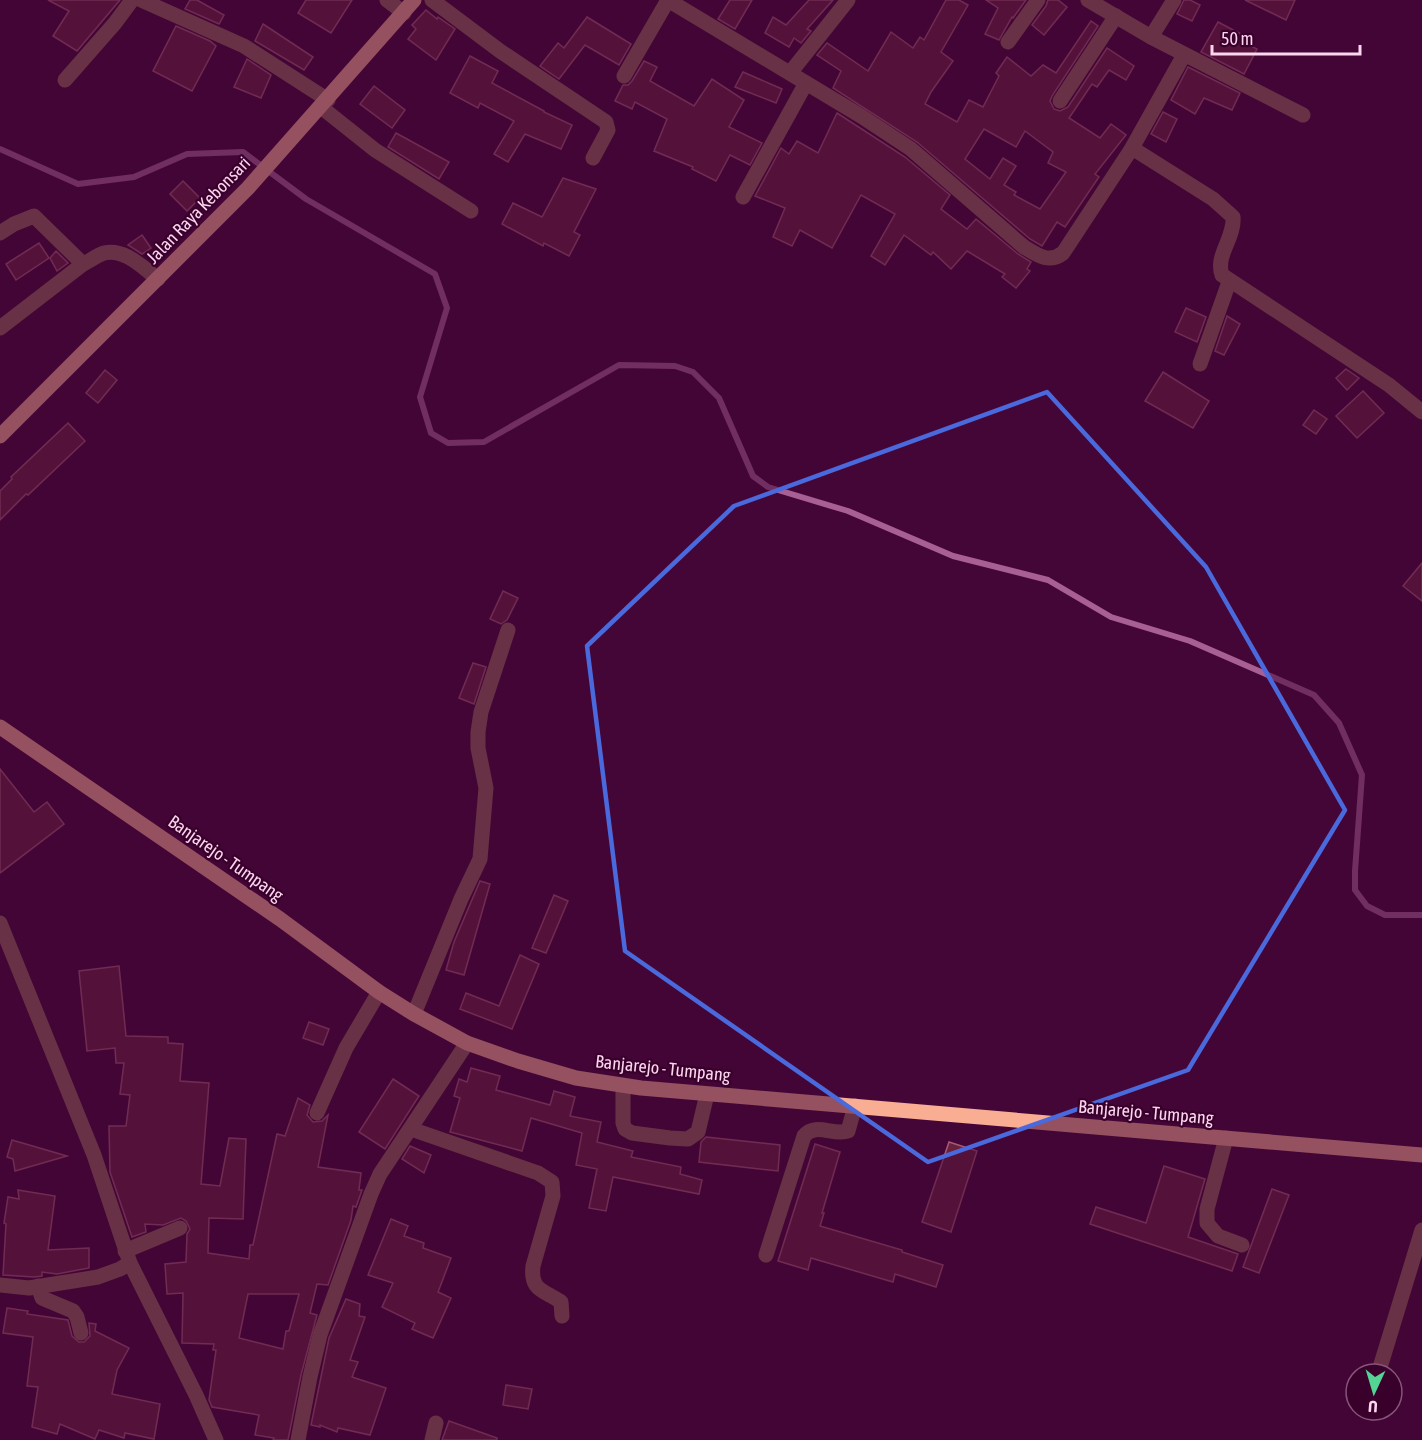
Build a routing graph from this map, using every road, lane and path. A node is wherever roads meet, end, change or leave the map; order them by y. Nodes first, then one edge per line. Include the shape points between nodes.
1 (132, 0) edge
2 (141, 0) edge
3 (387, 0) edge
4 (414, 0) edge
5 (432, 0) edge
6 (668, 0) edge
7 (848, 0) edge
8 (1038, 0) edge
9 (1088, 0) edge
10 (1174, 0) edge
11 (404, 13) junction
12 (1116, 16) junction
13 (1150, 37) junction
14 (1008, 42) dead end
15 (1185, 55) junction
16 (790, 74) junction
17 (624, 76) dead end
18 (65, 81) dead end
19 (806, 83) junction
20 (1060, 101) dead end
21 (325, 103) junction
22 (1303, 115) dead end
23 (1132, 148) junction
24 (593, 158) dead end
25 (743, 197) dead end
26 (471, 211) dead end
27 (0, 233) edge
28 (83, 264) junction
29 (158, 279) junction
30 (1229, 282) junction
31 (0, 328) edge
32 (1200, 364) dead end
33 (1422, 412) edge
34 (0, 436) edge
35 (508, 630) dead end
36 (0, 727) edge
37 (0, 923) edge
38 (379, 992) junction
39 (414, 1014) junction
40 (467, 1043) junction
41 (622, 1086) junction
42 (707, 1094) junction
43 (855, 1106) junction
44 (317, 1113) dead end
45 (411, 1129) junction
46 (1226, 1138) junction
47 (1422, 1155) edge
48 (180, 1228) dead end
49 (1422, 1230) edge
50 (1242, 1245) dead end
51 (766, 1255) dead end
52 (125, 1261) junction
53 (0, 1285) edge
54 (38, 1286) junction
55 (562, 1316) dead end
56 (81, 1333) dead end
57 (1382, 1362) edge
58 (436, 1423) dead end
59 (216, 1440) edge
60 (298, 1440) edge
61 (432, 1440) edge

1 - 18 street
2 - 21 street via 244,46
3 - 11 street
4 - 11 main road, Jalan Raya Kebonsari
5 - 24 street via 606,122 608,130
6 - 16 street
6 - 17 street
7 - 16 street
8 - 14 street
9 - 12 street
10 - 13 street
11 - 21 main road, Jalan Raya Kebonsari
12 - 13 street
12 - 20 street
13 - 15 street
15 - 22 street
15 - 23 street
16 - 19 street
19 - 23 street via 911,148 1024,247 1046,259 1063,253
19 - 25 street
21 - 26 street via 375,150
21 - 29 main road, Jalan Raya Kebonsari
23 - 30 street via 1213,199 1233,217 1220,263 1222,276
27 - 28 street via 33,215
28 - 29 street via 102,254 118,253
28 - 31 street
29 - 34 main road, Jalan Raya Kebonsari
30 - 32 street
30 - 33 street via 1380,379
35 - 39 street via 478,732 477,748 486,788 480,859
36 - 38 main road, Banjarejo - Tumpang via 280,919
37 - 52 street via 94,1155
38 - 39 main road, Banjarejo - Tumpang
38 - 44 street via 346,1048
39 - 40 main road, Banjarejo - Tumpang
40 - 41 main road, Banjarejo - Tumpang via 560,1074
40 - 45 street
41 - 42 main road, Banjarejo - Tumpang
41 - 42 street via 625,1129 670,1138 688,1139 698,1132
42 - 43 main road, Banjarejo - Tumpang
43 - 46 main road, Banjarejo - Tumpang
43 - 51 street via 848,1131 815,1129 804,1136
45 - 55 street via 538,1173 552,1182 554,1193 533,1278 535,1286 561,1302
45 - 60 street via 380,1174 367,1204 320,1335
46 - 47 main road, Banjarejo - Tumpang
46 - 50 street via 1206,1218 1208,1227 1218,1236
48 - 52 street
49 - 57 street
52 - 54 street via 98,1277
52 - 59 street
53 - 54 street
54 - 56 street via 42,1298 73,1311
58 - 61 street

